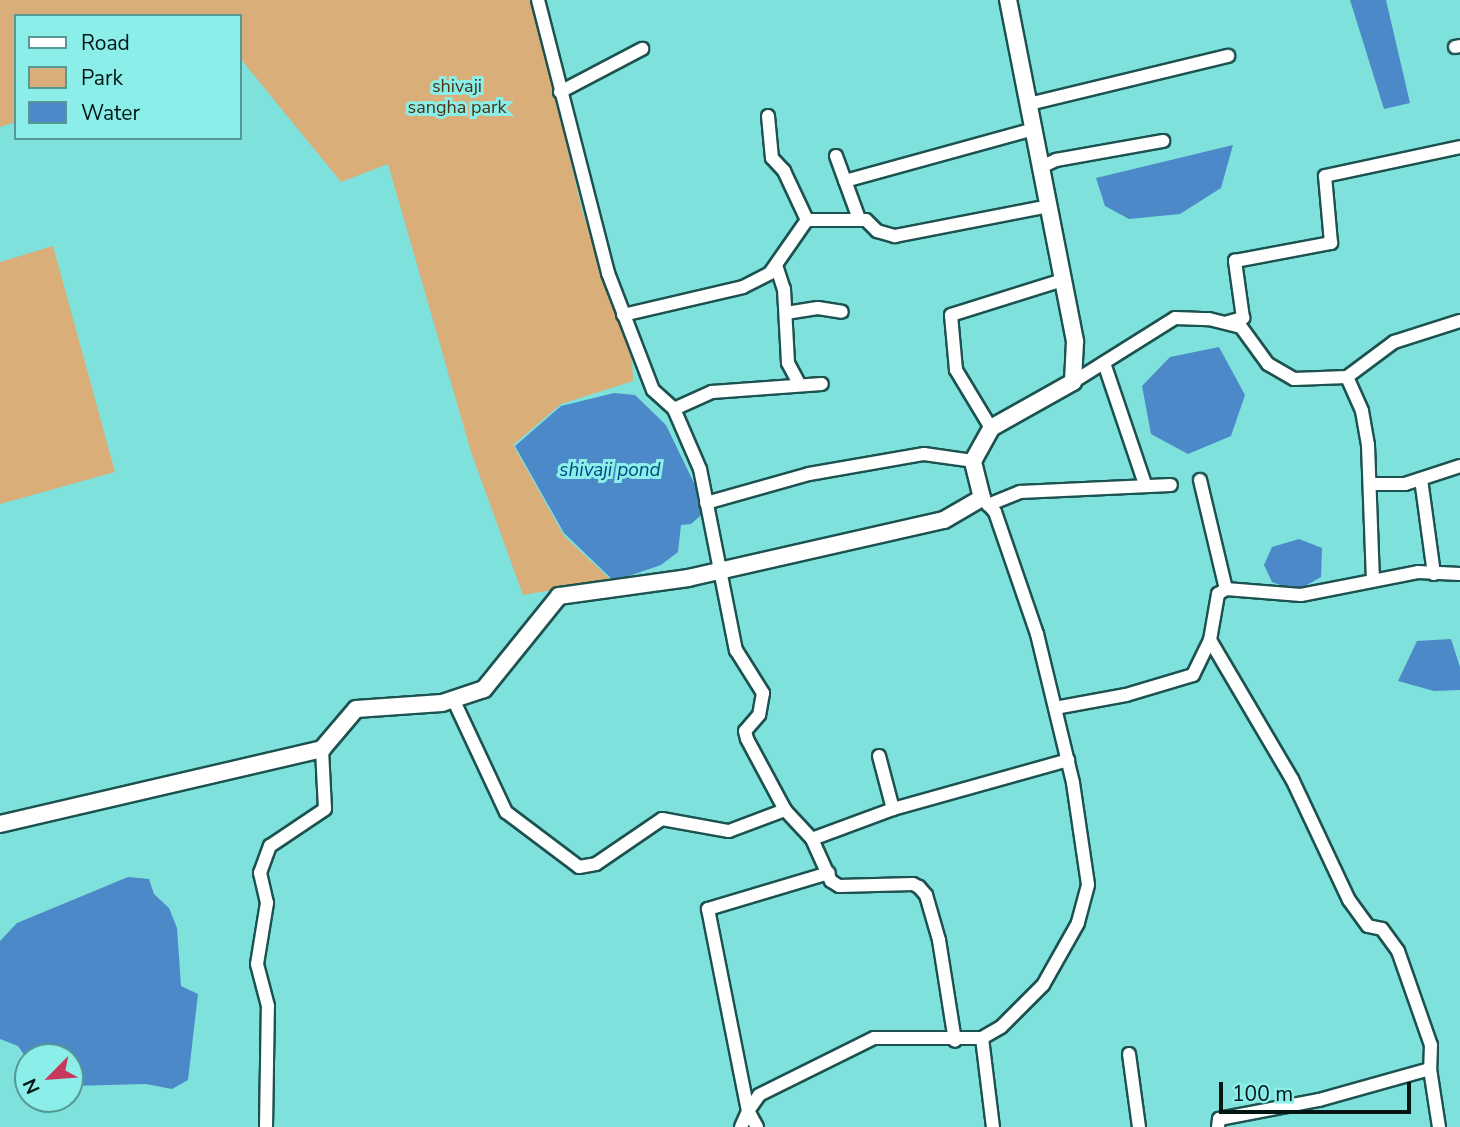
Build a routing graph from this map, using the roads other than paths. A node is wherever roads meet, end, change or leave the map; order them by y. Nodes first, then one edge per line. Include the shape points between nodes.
1 (538, 0) edge
2 (1008, 0) edge
3 (642, 49) dead end
4 (1228, 55) dead end
5 (560, 92) junction
6 (1029, 104) junction
7 (768, 116) dead end
8 (1034, 129) junction
9 (1163, 141) dead end
10 (1460, 147) edge
11 (1460, 153) edge
12 (836, 156) dead end
13 (1041, 167) junction
14 (845, 181) junction
15 (1049, 206) junction
16 (859, 219) junction
17 (807, 220) junction
18 (776, 265) junction
19 (1063, 280) junction
20 (842, 312) dead end
21 (786, 313) junction
22 (623, 315) junction
23 (1460, 321) edge
24 (1227, 322) junction
25 (1104, 363) junction
26 (1347, 377) junction
27 (1073, 382) junction
28 (799, 384) junction
29 (822, 384) dead end
30 (674, 409) junction
31 (991, 428) junction
32 (973, 461) junction
33 (1460, 466) edge
34 (1421, 479) junction
35 (1200, 480) dead end
36 (1145, 484) junction
37 (1370, 484) junction
38 (1171, 485) dead end
39 (985, 502) junction
40 (706, 503) junction
41 (720, 569) junction
42 (1434, 574) junction
43 (1460, 574) edge
44 (1373, 579) junction
45 (1226, 589) junction
46 (1210, 640) junction
47 (453, 699) junction
48 (1055, 708) junction
49 (321, 749) junction
50 (879, 757) dead end
51 (1068, 760) junction
52 (893, 809) junction
53 (785, 810) junction
54 (0, 824) edge
55 (812, 839) junction
56 (829, 873) junction
57 (982, 1038) junction
58 (955, 1041) junction
59 (1129, 1054) dead end
60 (1430, 1069) junction
61 (748, 1111) junction
62 (266, 1127) edge
63 (741, 1127) edge
64 (757, 1127) edge
65 (993, 1127) edge
66 (1139, 1127) edge
67 (1218, 1127) edge
68 (1439, 1127) edge

1 - 5 street
2 - 6 street
3 - 5 street
4 - 6 street
5 - 22 street
6 - 8 street
7 - 17 street via 772,158 784,171
8 - 13 street
8 - 14 street
9 - 13 street via 1056,160
10 - 11 street
10 - 24 street via 1325,176 1331,243 1235,261 1243,317
12 - 14 street
13 - 15 street
14 - 16 street
15 - 16 street via 895,236
15 - 19 street
16 - 17 street
17 - 18 street
18 - 21 street via 785,289
18 - 22 street via 770,274 743,288
19 - 27 street via 1076,341
19 - 31 street via 951,315 956,370
20 - 21 street via 818,308
21 - 28 street via 788,363
22 - 30 street via 653,390
23 - 26 street via 1394,342
24 - 25 street via 1175,318 1147,331
24 - 26 street via 1241,327 1268,364 1294,379
25 - 27 street
25 - 36 street
26 - 37 street via 1362,411
27 - 31 street
28 - 29 street
28 - 30 street via 712,392
30 - 40 street via 700,469
31 - 32 street
32 - 39 street
32 - 40 street via 923,454 809,474
33 - 34 street
34 - 37 street
34 - 42 street
35 - 45 street
36 - 38 street
36 - 39 street via 1020,492
37 - 44 street
39 - 41 street via 944,520
39 - 48 street via 1023,589
40 - 41 street
41 - 47 street via 559,596 484,689
41 - 53 street via 736,650 763,693 760,715 745,731 747,739
42 - 43 street
42 - 44 street
44 - 45 street via 1301,595
45 - 46 street via 1218,594
46 - 48 street via 1193,675 1126,695
46 - 60 street via 1292,779 1349,900 1368,926 1382,929 1398,951 1431,1045
47 - 49 street via 356,709
47 - 53 street via 506,812 579,867 596,864 662,819 729,831
48 - 51 street
49 - 54 street
49 - 62 street via 325,809 270,846 260,873 267,903 257,964 268,1006
50 - 52 street
51 - 52 street
51 - 57 street via 1086,848 1088,885 1077,923 1043,985 1001,1027
52 - 55 street
53 - 55 street
55 - 56 street
56 - 58 street via 831,880 845,889 913,884 926,895 939,940
56 - 61 street via 708,909
57 - 58 street
57 - 65 street
58 - 61 street via 874,1038 759,1095
59 - 66 street
60 - 67 street via 1318,1100 1219,1119
60 - 68 street
61 - 63 street
61 - 64 street

